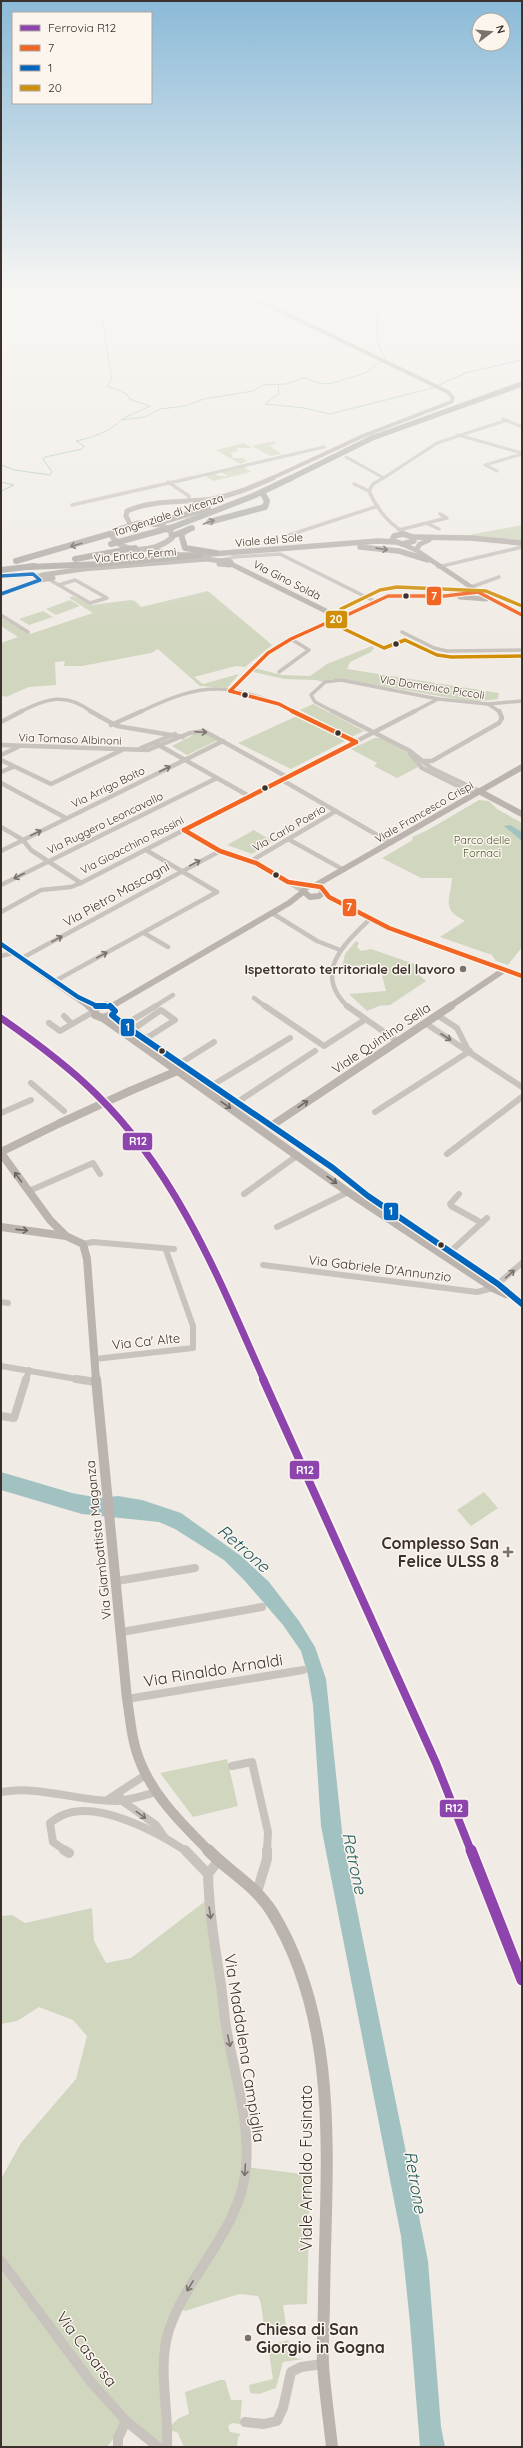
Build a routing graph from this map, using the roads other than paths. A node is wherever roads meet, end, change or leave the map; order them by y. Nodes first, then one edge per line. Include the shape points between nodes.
1 (435, 408) edge
2 (455, 408) edge
3 (503, 418) dead end
4 (507, 420) junction
5 (522, 427) edge
6 (458, 435) junction
7 (324, 447) dead end
8 (522, 453) edge
9 (346, 458) dead end
10 (497, 471) dead end
11 (382, 477) junction
12 (168, 482) junction
13 (354, 484) dead end
14 (264, 491) junction
15 (369, 491) junction
16 (253, 496) junction
17 (189, 500) junction
18 (72, 504) dead end
19 (378, 506) junction
20 (440, 514) dead end
21 (130, 524) junction
22 (154, 524) junction
23 (428, 524) junction
24 (189, 529) junction
25 (397, 529) junction
26 (439, 529) dead end
27 (113, 533) junction
28 (172, 536) junction
29 (286, 536) dead end
30 (394, 539) junction
31 (412, 539) junction
32 (429, 540) junction
33 (166, 543) junction
34 (402, 544) junction
35 (522, 545) edge
36 (135, 548) junction
37 (145, 549) junction
38 (416, 550) junction
39 (85, 551) junction
40 (245, 552) junction
41 (216, 553) junction
42 (70, 554) dead end
43 (199, 556) junction
44 (55, 558) dead end
45 (428, 560) junction
46 (229, 562) junction
47 (28, 566) junction
48 (1, 567) edge
49 (438, 567) junction
50 (451, 574) junction
51 (1, 576) edge
52 (41, 577) junction
53 (500, 577) dead end
54 (51, 578) junction
55 (59, 585) junction
56 (471, 587) junction
57 (479, 593) junction
58 (1, 594) edge
59 (470, 595) junction
60 (374, 601) junction
61 (495, 601) junction
62 (1, 615) edge
63 (522, 615) edge
64 (334, 618) junction
65 (28, 632) dead end
66 (291, 639) junction
67 (522, 649) edge
68 (279, 672) dead end
69 (230, 691) junction
70 (438, 699) junction
71 (522, 701) edge
72 (488, 704) junction
73 (1, 722) edge
74 (112, 725) junction
75 (373, 732) junction
76 (175, 734) junction
77 (183, 737) junction
78 (224, 741) junction
79 (356, 742) junction
80 (155, 743) junction
81 (1, 745) edge
82 (20, 746) junction
83 (162, 747) junction
84 (1, 749) edge
85 (138, 749) junction
86 (122, 750) junction
87 (3, 754) edge
88 (417, 757) junction
89 (1, 760) edge
90 (185, 760) junction
91 (424, 761) junction
92 (522, 766) edge
93 (13, 767) junction
94 (1, 772) edge
95 (287, 777) junction
96 (217, 778) junction
97 (282, 780) junction
98 (1, 783) edge
99 (477, 793) junction
100 (249, 796) junction
101 (336, 811) junction
102 (522, 814) edge
103 (66, 818) junction
104 (1, 827) edge
105 (184, 830) junction
106 (288, 839) junction
107 (23, 840) junction
108 (391, 843) junction
109 (146, 850) junction
110 (220, 850) junction
111 (1, 851) edge
112 (48, 861) junction
113 (251, 861) junction
114 (344, 870) junction
115 (181, 871) junction
116 (337, 874) junction
117 (288, 882) junction
118 (81, 883) junction
119 (1, 885) edge
120 (316, 885) junction
121 (308, 886) junction
122 (324, 891) junction
123 (303, 892) junction
124 (314, 897) junction
125 (337, 901) junction
126 (289, 903) junction
127 (1, 912) edge
128 (272, 913) junction
129 (370, 919) junction
130 (144, 932) junction
131 (1, 944) edge
132 (168, 947) dead end
133 (340, 950) junction
134 (14, 953) junction
135 (1, 956) edge
136 (22, 958) junction
137 (504, 970) junction
138 (522, 976) edge
139 (55, 981) junction
140 (173, 996) dead end
141 (254, 998) dead end
142 (112, 1006) junction
143 (95, 1009) junction
144 (112, 1015) junction
145 (437, 1015) junction
146 (64, 1016) dead end
147 (103, 1018) junction
148 (363, 1021) junction
149 (49, 1023) dead end
150 (425, 1023) junction
151 (72, 1024) junction
152 (124, 1025) junction
153 (132, 1030) junction
154 (290, 1038) dead end
155 (144, 1039) junction
156 (397, 1041) junction
157 (214, 1042) dead end
158 (469, 1050) junction
159 (315, 1051) dead end
160 (156, 1056) junction
161 (179, 1067) junction
162 (158, 1078) junction
163 (196, 1079) junction
164 (31, 1082) dead end
165 (211, 1086) junction
166 (522, 1087) edge
167 (522, 1097) edge
168 (31, 1100) dead end
169 (236, 1103) junction
170 (64, 1111) dead end
171 (375, 1112) dead end
172 (1, 1113) edge
173 (271, 1126) junction
174 (1, 1153) edge
175 (448, 1154) dead end
176 (298, 1155) junction
177 (100, 1174) dead end
178 (29, 1191) junction
179 (348, 1192) junction
180 (244, 1194) dead end
181 (459, 1194) dead end
182 (487, 1218) dead end
183 (50, 1220) junction
184 (482, 1223) junction
185 (1, 1227) edge
186 (277, 1227) dead end
187 (43, 1232) junction
188 (66, 1236) junction
189 (83, 1244) junction
190 (174, 1249) dead end
191 (166, 1250) junction
192 (450, 1252) junction
193 (522, 1263) edge
194 (263, 1265) dead end
195 (495, 1286) junction
196 (522, 1304) edge
197 (95, 1359) junction
198 (1, 1366) edge
199 (29, 1370) junction
200 (96, 1382) junction
201 (1, 1416) edge
202 (195, 1568) dead end
203 (117, 1581) junction
204 (262, 1607) dead end
205 (122, 1632) junction
206 (303, 1670) dead end
207 (127, 1699) junction
208 (232, 1766) dead end
209 (147, 1774) junction
210 (1, 1792) edge
211 (156, 1792) junction
212 (120, 1796) junction
213 (178, 1820) joint
214 (165, 1838) junction
215 (68, 1853) dead end
216 (218, 1861) junction
217 (208, 1874) junction
218 (257, 1892) junction
219 (1, 2261) edge
220 (323, 2364) junction
221 (126, 2421) junction
222 (245, 2422) dead end
223 (118, 2447) edge
224 (158, 2447) edge
225 (167, 2447) edge
226 (332, 2447) edge

1 - 17 street via 363,436 249,490 225,497
2 - 14 highway, Tangenziale di Vicenza via 372,438
3 - 4 street
4 - 5 street
4 - 6 street
6 - 8 street
6 - 11 street via 437,443
7 - 12 street
8 - 10 street via 485,465
9 - 11 street
11 - 15 street
12 - 17 street via 189,496
12 - 18 street
13 - 15 street
14 - 16 highway, Tangenziale di Vicenza
24 -> 14 highway via 223,517 265,507 267,501
15 - 19 street
16 - 22 highway
16 - 39 highway, Tangenziale di Vicenza, bridge via 173,527
17 - 21 street via 142,504 127,511 126,516
19 - 25 street
19 - 29 street
20 - 23 street via 447,518
21 - 22 main road
21 - 27 main road
22 - 28 main road via 168,528
23 - 25 street
23 - 26 street
24 - 28 highway
24 - 41 highway via 181,534 185,548
25 - 30 street
25 - 31 street
27 - 36 main road, Viale del Sole via 116,543
27 -> 48 highway
28 - 33 main road
30 - 31 main road, Viale del Sole
30 - 34 main road, Viale del Sole
30 - 40 main road, Viale del Sole
30 - 41 main road, Viale del Sole
31 - 32 main road
31 - 34 main road, Viale del Sole
31 - 35 main road, Viale del Sole via 470,538
31 - 38 street
32 - 35 main road
32 - 38 street via 420,544
33 - 37 main road, Viale del Sole
33 - 41 main road, Viale del Sole via 167,549 178,553
34 - 38 street
35 - 49 street
36 - 37 main road, Viale del Sole
36 - 47 highway
37 - 43 main road, Viale del Sole
38 - 45 street
39 - 42 highway, Tangenziale di Vicenza
39 - 48 highway, Tangenziale di Vicenza
40 - 43 main road, Viale del Sole
40 -> 45 main road via 358,546 399,551
43 - 47 highway via 101,564
44 - 48 highway
45 - 49 street
46 - 54 street, Via Enrico Fermi via 207,559 83,569
46 - 60 street, Via Enrico Fermi via 239,556 280,554
46 - 64 street, Via Gino Soldà
47 - 48 highway
49 - 50 street
50 - 56 street
50 - 59 street via 466,586
51 - 52 street via 33,574
52 - 54 street, Via Enrico Fermi
52 - 58 street
53 - 56 street
54 - 55 street
55 - 55 street via 74,580 107,598 90,603
56 - 57 street
57 - 59 street
57 - 59 street
57 - 61 street
59 - 60 street via 397,595
59 - 61 street
60 - 64 street via 345,616 344,620
61 - 63 street
62 - 65 street
64 - 66 street
66 - 68 street via 309,650
66 - 69 street via 268,653
67 - 67 street via 452,649 402,632 434,648 447,651
69 - 74 street via 194,690
69 - 79 street via 253,694 272,701
70 - 72 street, Via Domenico Piccoli
70 - 75 street, Via Gioacchino Rossini
70 - 75 street, Via Domenico Piccoli via 341,680 325,682 310,697
71 - 72 street
72 - 91 street, Via Domenico Piccoli via 501,712 499,724 432,761
73 - 74 street via 40,702 67,700 77,702
74 - 76 street
75 - 79 street, Via Gioacchino Rossini
75 - 88 street
76 - 77 street
76 - 80 street, Via Tomaso Albinoni
77 -> 78 street, Via Tomaso Albinoni via 204,731
77 - 83 street, Via Tomaso Albinoni
78 - 90 street, Via Arrigo Boito
78 - 95 street, Via Tomaso Albinoni
79 - 95 street, Via Gioacchino Rossini
80 - 83 street
80 - 85 street, Via Tomaso Albinoni
81 - 82 street, Via Tomaso Albinoni
82 - 86 street, Via Tomaso Albinoni
82 - 87 street
83 - 85 street, Via Tomaso Albinoni via 155,750
83 - 90 street
84 - 87 street, Via Tomaso Albinoni
85 - 86 street, Via Tomaso Albinoni
86 - 93 street via 50,784
88 - 91 street
88 - 99 street via 422,768
89 - 93 street
90 - 96 street
103 -> 90 street, Via Arrigo Boito
91 - 99 street via 431,768
92 - 99 street, Viale Francesco Crispi
93 - 94 street
95 - 97 street, Via Gioacchino Rossini
96 - 100 street
96 - 112 street, Via Ruggero Leoncavallo
97 - 100 street, Via Gioacchino Rossini
97 - 101 street
98 - 103 street
99 - 102 street
99 - 108 street, Viale Francesco Crispi
100 - 105 street, Via Gioacchino Rossini
101 - 106 street, Via Carlo Poerio
101 - 108 street
107 -> 103 street, Via Arrigo Boito
104 - 107 street
105 - 109 street, Via Gioacchino Rossini
105 - 110 street
106 - 113 street, Via Carlo Poerio
106 - 114 street
107 - 111 street, Via Arrigo Boito
107 - 112 street via 31,850
108 - 114 street, Viale Francesco Crispi
109 - 115 street
109 - 118 street, Via Gioacchino Rossini
110 - 113 street
115 -> 110 street, Via Pietro Mascagni
112 - 118 street
112 -> 119 street, Via Ruggero Leoncavallo
113 - 117 street
114 - 116 street, Viale Francesco Crispi
115 - 130 street via 217,892
136 -> 115 street, Via Pietro Mascagni
116 - 120 street, Viale Francesco Crispi
116 - 122 street, Viale Francesco Crispi
117 - 121 street
117 - 123 street
118 - 127 street, Via Gioacchino Rossini via 72,887 41,890
120 - 121 street, Viale Francesco Crispi
120 - 122 street
121 - 123 street, Viale Francesco Crispi
122 - 124 street, Viale Francesco Crispi
122 - 125 street
123 - 124 street
123 - 126 street, Viale Francesco Crispi
124 - 125 street
124 - 126 street, Viale Francesco Crispi
125 - 129 street
126 - 128 street, Viale Francesco Crispi
128 - 133 street via 317,941
128 - 142 street, Viale Francesco Crispi
129 - 133 street
129 - 137 street
130 - 132 street
139 -> 130 street
131 - 134 street
133 - 148 street via 330,971 331,983 346,1007
134 - 135 street
134 - 136 street
136 - 139 street
137 - 138 street
137 - 145 street, Viale Quintino Sella
139 - 143 street
140 - 152 street
141 - 148 street via 324,1046
142 - 143 street via 106,1004
142 - 144 street via 115,1011
143 - 147 street via 97,1017
143 - 151 street
144 - 147 street
144 - 152 street
145 - 150 street, Viale Quintino Sella
145 - 158 street via 457,1028
146 - 151 street
147 - 160 street
148 - 156 street
149 - 151 street via 60,1031
150 - 156 street, Viale Quintino Sella
150 -> 158 street
152 - 153 street
153 - 155 street
153 - 155 street via 161,1010 175,1020
154 - 165 street
155 - 161 street
173 -> 156 street, Viale Quintino Sella
157 - 161 street
158 - 166 street
158 - 171 street
159 - 169 street
160 - 161 street
160 - 162 street via 168,1068
161 - 162 street
161 - 163 street
162 - 163 street via 176,1075
162 - 174 street, bridge
163 - 165 street
163 -> 176 street
164 - 170 street
165 - 169 street
167 - 175 street
168 - 172 street
169 - 173 street
173 - 192 street
178 -> 174 street
176 -> 179 street
176 - 180 street
177 - 178 street via 93,1163
178 - 183 street
179 - 186 street
179 - 195 street
181 - 184 street via 451,1206
182 - 184 street
183 - 187 street via 48,1228
183 - 188 street
184 - 192 street
185 -> 187 street
187 - 188 street
188 - 189 street
189 - 191 street via 93,1242
189 - 197 street, Via Giambattista Maganza via 87,1259
190 - 191 street
191 - 197 street, Via Ca' Alte via 193,1326 194,1348
192 - 195 street
195 -> 193 street
194 - 195 street, Via Gabriele D'Annunzio via 477,1292 486,1292
195 - 196 street
197 - 200 street, Via Giambattista Maganza
198 - 199 street
199 - 200 street
199 - 201 street via 14,1418
200 - 203 street, Via Giambattista Maganza
202 - 203 street
203 - 205 street, Via Giambattista Maganza
204 - 205 street
205 - 207 street, Via Giambattista Maganza
206 - 207 street, Via Rinaldo Arnaldi
207 - 209 street, Via Giambattista Maganza via 136,1751
208 - 218 street via 252,1762 268,1832 267,1859
209 - 211 street, Via Giambattista Maganza
209 - 212 street
210 - 212 street via 20,1789 107,1800
211 - 212 street via 134,1800
211 - 213 street, Via Giambattista Maganza
212 -> 214 street via 156,1825
213 - 216 street, Viale Arnaldo Fusinato
214 - 215 street via 118,1817 68,1811 58,1815 50,1823 50,1838 55,1848
214 - 217 street via 188,1852
216 - 217 street
216 - 218 street, Viale Arnaldo Fusinato
217 -> 225 street, Via Maddalena Campiglia via 208,1899 215,1950 245,2130 246,2167 243,2187 221,2238 182,2299 168,2332 165,2381
218 - 220 street, Viale Arnaldo Fusinato via 292,1948 307,1989 320,2047 326,2150
219 - 221 street, Via Casarsa via 91,2382
220 - 222 street via 294,2369 289,2374 284,2409 277,2421 264,2424
220 - 226 street, Viale Arnaldo Fusinato
221 - 223 street via 118,2438
221 - 224 street, Via Casarsa

